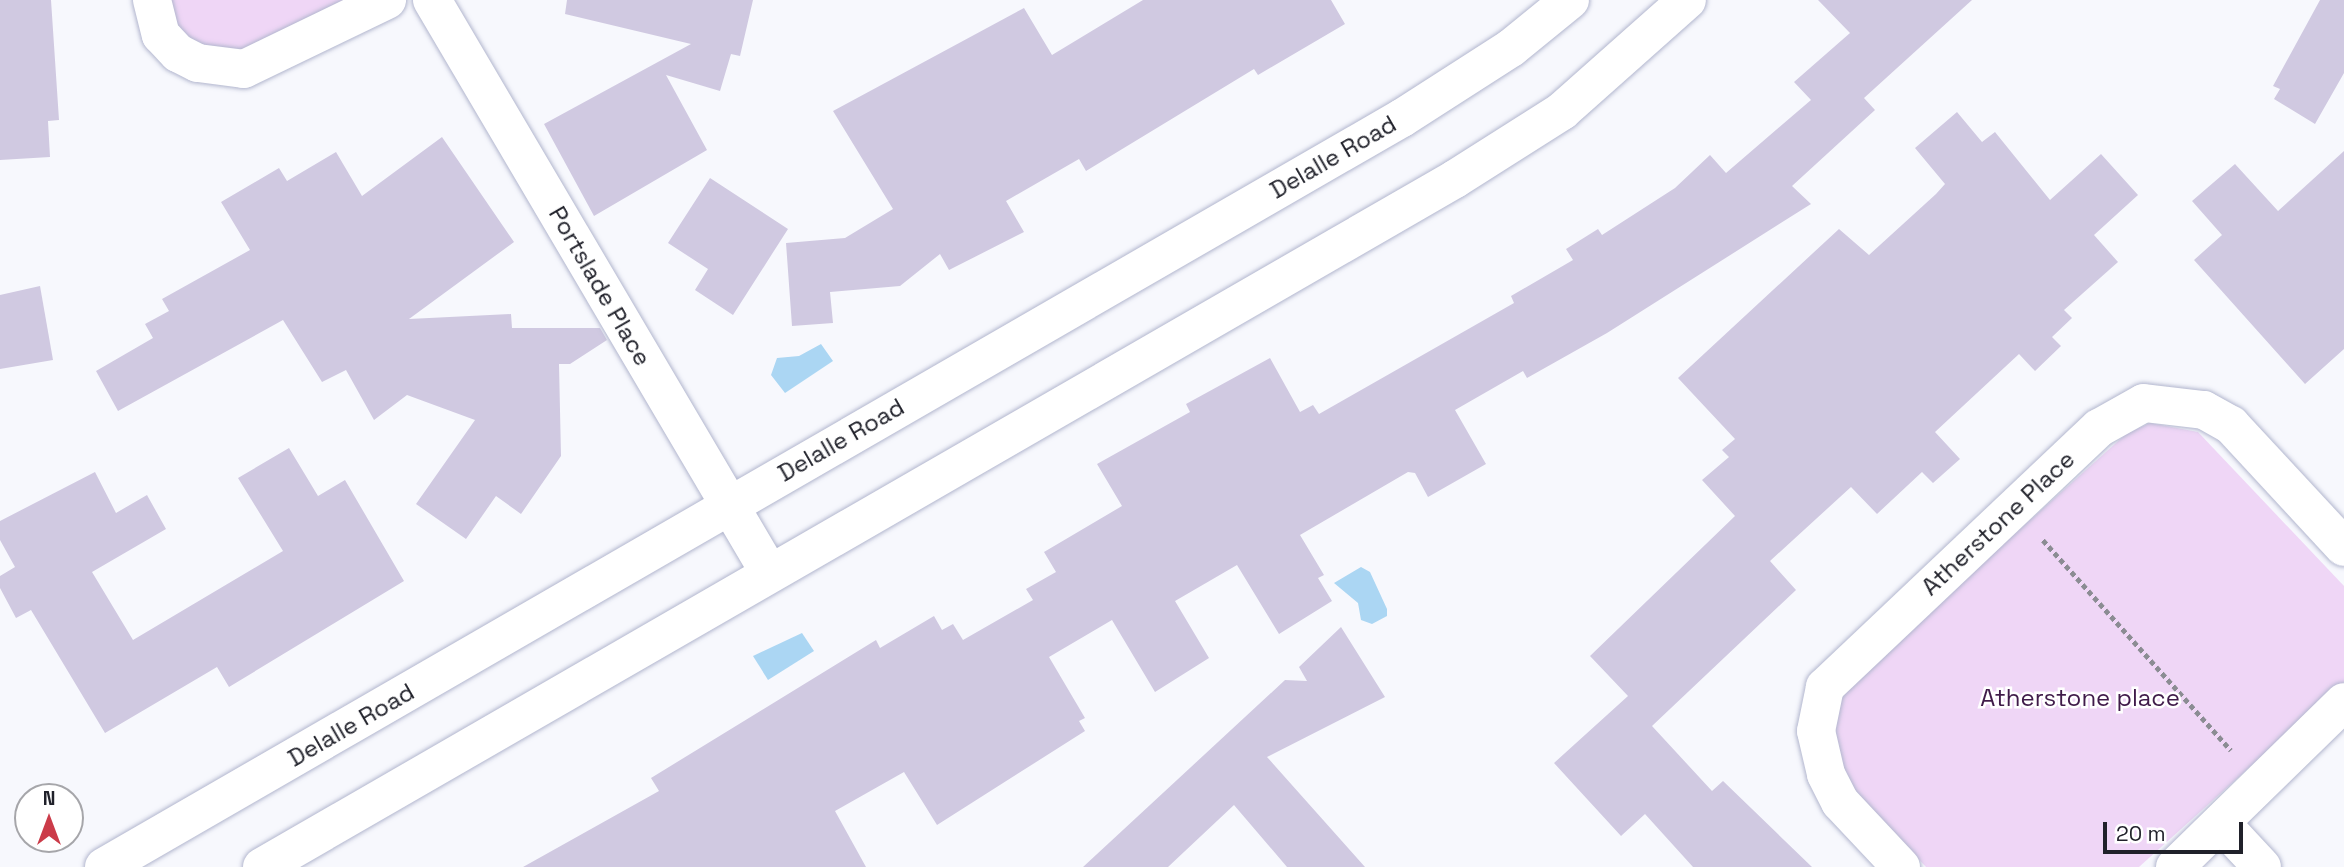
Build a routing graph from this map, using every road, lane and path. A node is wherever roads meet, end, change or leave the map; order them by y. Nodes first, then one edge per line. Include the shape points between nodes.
1 (152, 0) edge
2 (387, 0) edge
3 (432, 0) edge
4 (1570, 0) edge
5 (1687, 0) edge
6 (728, 505) junction
7 (2015, 508) junction
8 (2344, 547) edge
9 (769, 572) junction
10 (2344, 702) edge
11 (2261, 783) junction
12 (2221, 823) junction
13 (104, 867) edge
14 (262, 867) edge
15 (1901, 867) edge
16 (2175, 867) edge
17 (2262, 867) edge

1 - 2 street via 161,34 178,53 198,63 244,69
3 - 6 street, Portslade Place
4 - 6 street, Delalle Road via 1511,48 1402,118
5 - 9 street via 1562,111 1455,179
6 - 9 street, Portslade Place
6 - 13 street, Delalle Road
7 - 8 street, Atherstone Place via 2099,428 2144,403 2175,404 2204,410 2231,425
7 - 11 path
7 - 15 street, Atherstone Place via 1836,675 1819,706 1818,753 1840,802
9 - 14 street
10 - 11 street
11 - 12 street
12 - 16 street
12 - 17 street

